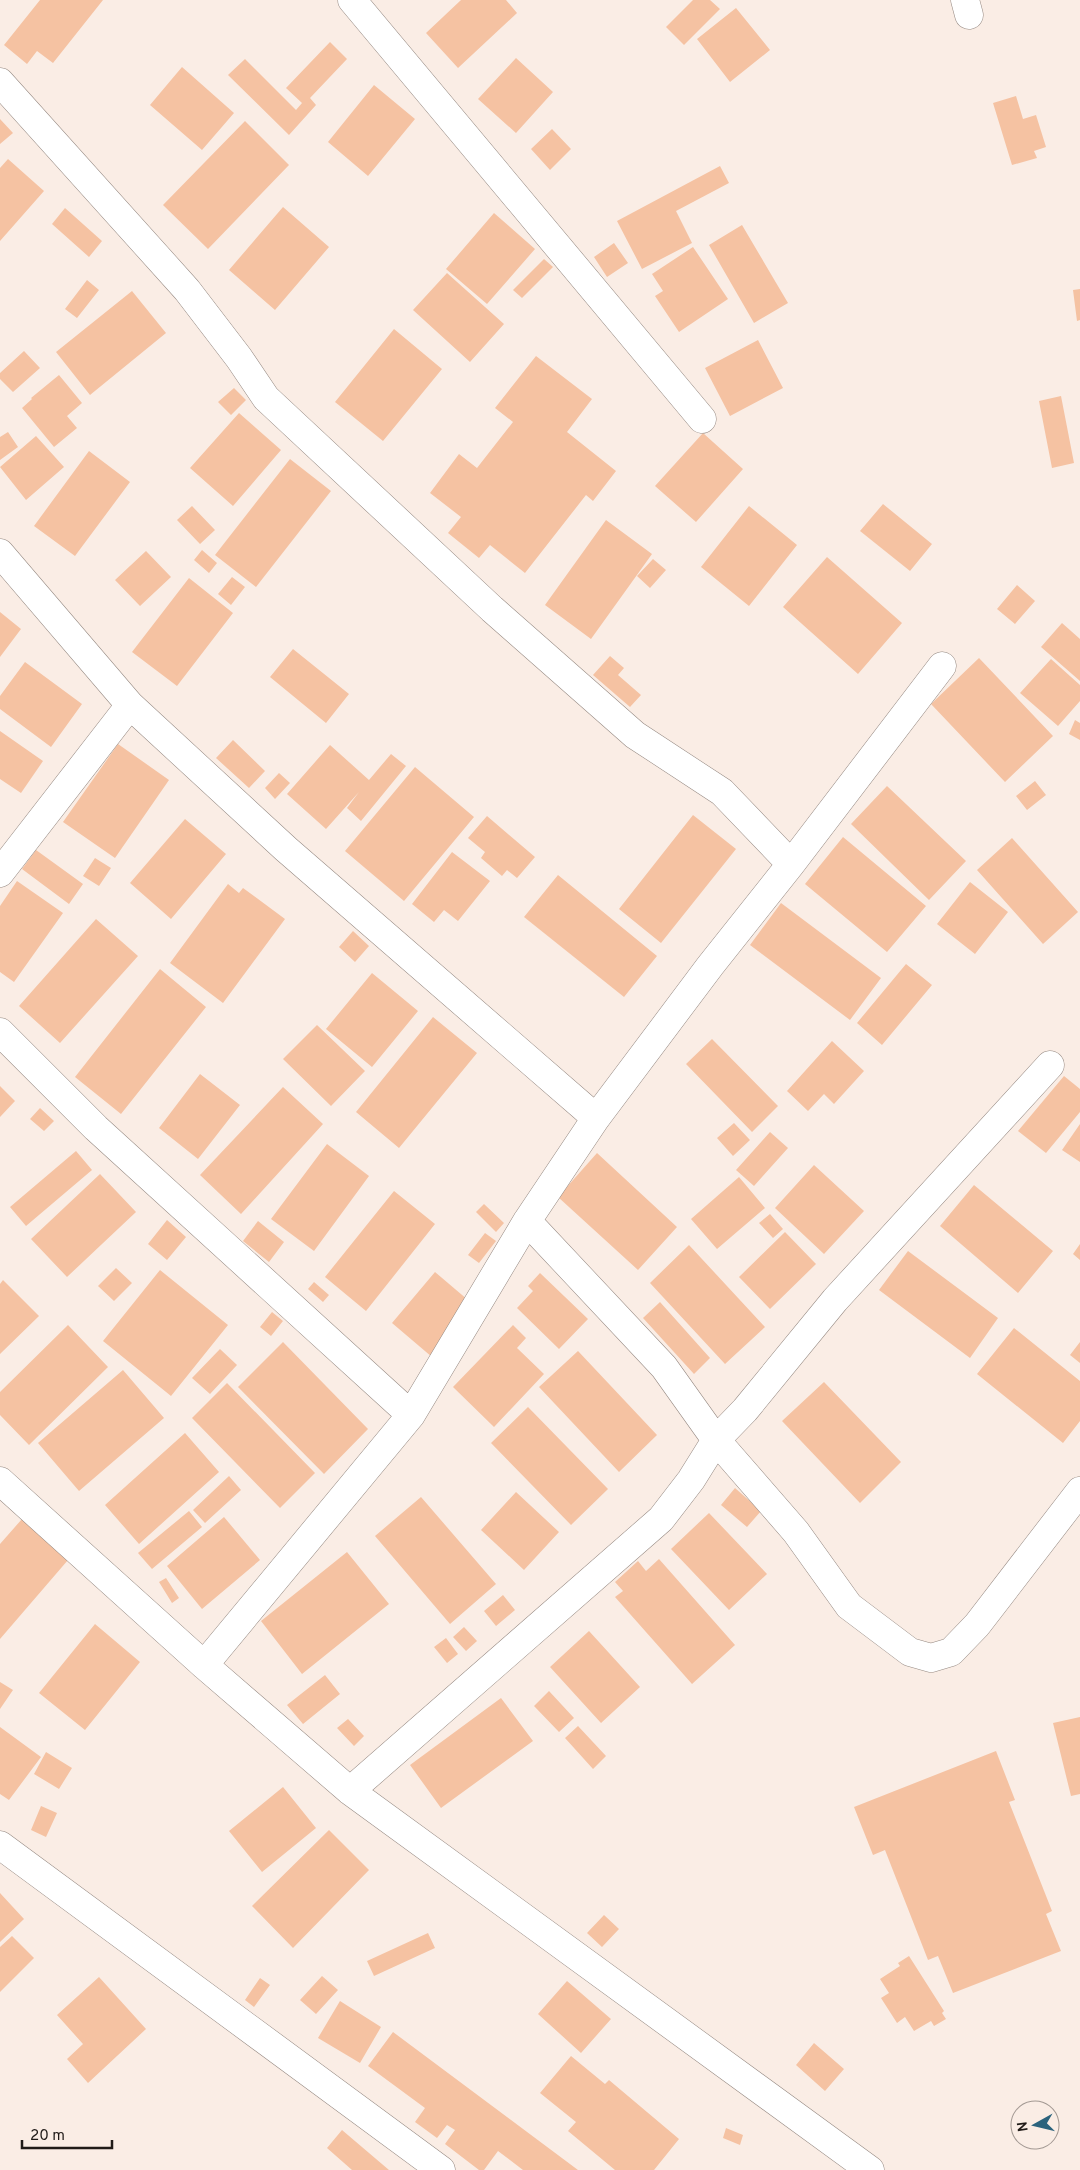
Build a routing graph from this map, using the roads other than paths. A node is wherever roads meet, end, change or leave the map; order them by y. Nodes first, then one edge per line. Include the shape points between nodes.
1 (352, 0) edge
2 (0, 82) edge
3 (702, 418) dead end
4 (0, 552) edge
5 (942, 666) dead end
6 (130, 705) junction
7 (791, 864) junction
8 (0, 873) edge
9 (0, 1032) edge
10 (1050, 1065) dead end
11 (596, 1118) junction
12 (527, 1221) junction
13 (411, 1416) junction
14 (716, 1440) junction
15 (0, 1481) edge
16 (1080, 1491) edge
17 (204, 1665) junction
18 (350, 1791) junction
19 (0, 1845) edge
20 (441, 2170) edge
21 (870, 2170) edge

1 - 3 street
2 - 7 street via 187,290 266,398 499,615 635,735 722,792
4 - 6 street
5 - 7 street
6 - 8 street
6 - 11 street via 286,849
7 - 11 street
9 - 13 street via 96,1128
10 - 14 street via 835,1300 745,1410
11 - 12 street
12 - 13 street
12 - 14 street via 664,1367
13 - 17 street
14 - 16 street via 796,1532 849,1606 910,1652 931,1658 951,1652 977,1625
14 - 18 street via 661,1519
15 - 17 street
17 - 18 street
18 - 21 street
19 - 20 street

